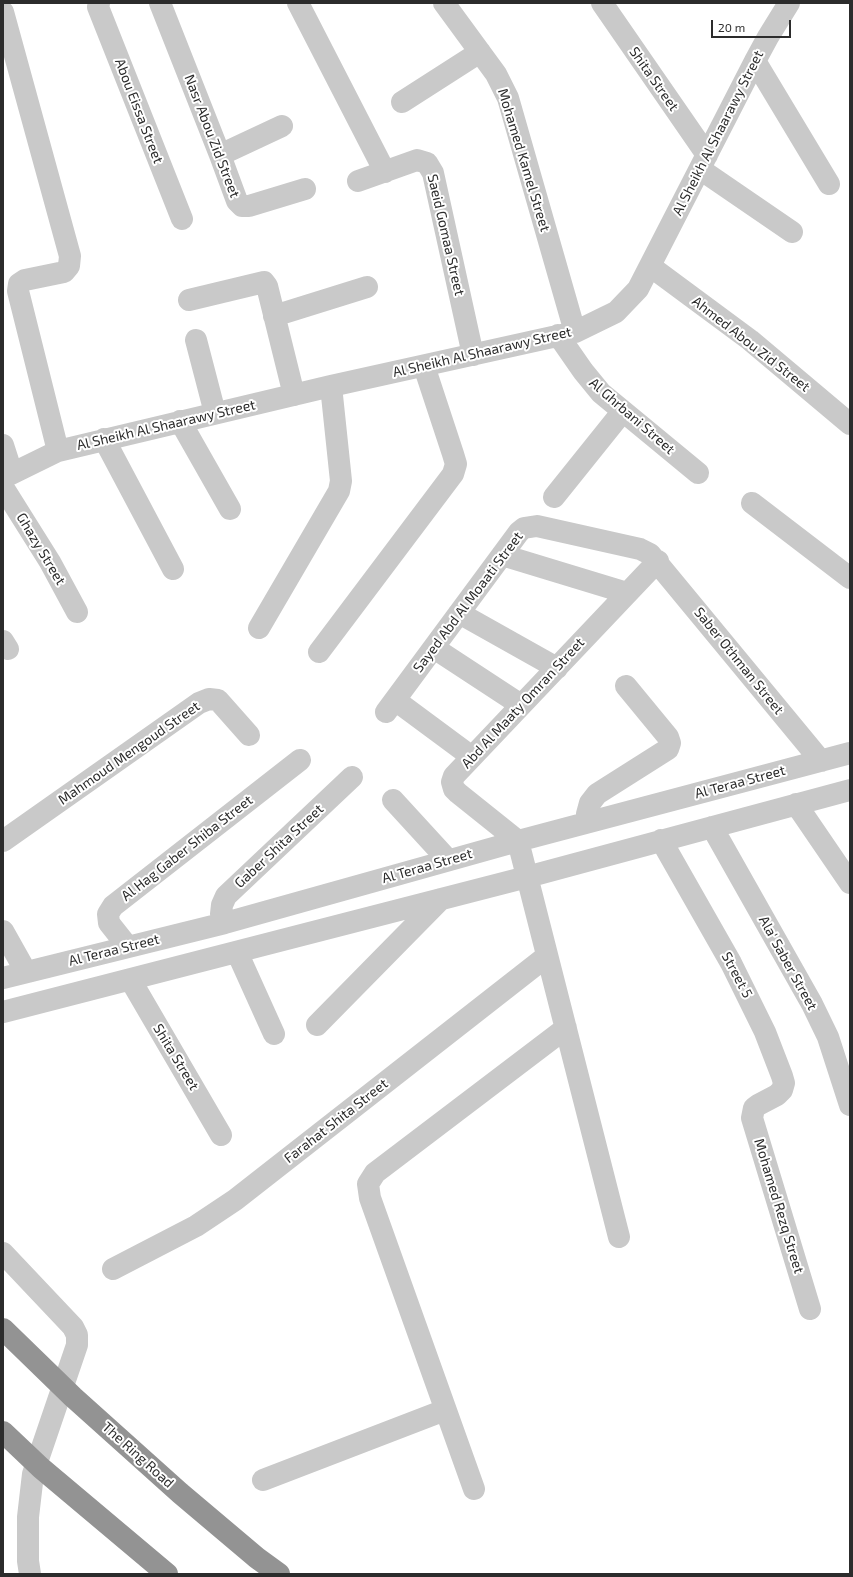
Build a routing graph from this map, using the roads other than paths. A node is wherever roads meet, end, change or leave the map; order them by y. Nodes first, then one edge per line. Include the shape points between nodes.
1 (99, 3) edge
2 (160, 3) edge
3 (298, 3) edge
4 (444, 3) edge
5 (602, 3) edge
6 (789, 3) edge
7 (3, 12) edge
8 (480, 52) junction
9 (755, 61) junction
10 (402, 102) dead end
11 (282, 126) dead end
12 (220, 155) junction
13 (703, 162) junction
14 (384, 172) junction
15 (358, 181) dead end
16 (829, 184) dead end
17 (305, 189) dead end
18 (182, 219) dead end
19 (792, 232) dead end
20 (650, 266) junction
21 (367, 287) dead end
22 (189, 300) dead end
23 (274, 316) junction
24 (567, 333) junction
25 (196, 340) dead end
26 (473, 355) junction
27 (424, 366) junction
28 (331, 386) junction
29 (294, 395) junction
30 (623, 411) junction
31 (215, 413) junction
32 (180, 421) junction
33 (850, 424) edge
34 (104, 439) junction
35 (3, 446) edge
36 (58, 451) junction
37 (698, 473) dead end
38 (6, 479) edge
39 (554, 497) dead end
40 (752, 503) dead end
41 (230, 509) dead end
42 (502, 555) junction
43 (658, 561) junction
44 (173, 569) dead end
45 (850, 578) edge
46 (627, 593) junction
47 (78, 612) dead end
48 (459, 613) junction
49 (259, 628) dead end
50 (434, 648) junction
51 (319, 652) dead end
52 (557, 668) junction
53 (626, 686) dead end
54 (521, 705) junction
55 (249, 735) dead end
56 (850, 753) edge
57 (472, 757) junction
58 (300, 760) dead end
59 (821, 761) junction
60 (352, 777) dead end
61 (850, 790) edge
62 (393, 800) dead end
63 (796, 804) junction
64 (588, 822) junction
65 (712, 827) junction
66 (661, 840) junction
67 (3, 841) edge
68 (518, 841) junction
69 (448, 860) junction
70 (527, 877) junction
71 (850, 883) edge
72 (442, 898) junction
73 (225, 923) junction
74 (3, 931) edge
75 (128, 947) junction
76 (237, 952) junction
77 (547, 956) junction
78 (26, 972) junction
79 (3, 978) edge
80 (130, 979) junction
81 (3, 1012) edge
82 (317, 1025) dead end
83 (566, 1028) junction
84 (274, 1034) dead end
85 (758, 1105) joint
86 (850, 1105) edge
87 (221, 1135) dead end
88 (619, 1237) dead end
89 (3, 1253) edge
90 (113, 1269) dead end
91 (810, 1309) dead end
92 (3, 1329) edge
93 (445, 1410) junction
94 (3, 1432) edge
95 (263, 1480) dead end
96 (474, 1489) dead end
97 (30, 1574) edge
98 (167, 1574) edge
99 (279, 1574) edge

1 - 18 street, Abou Eissa Street via 98,7
2 - 12 street, Nasr Abou Zid Street
3 - 14 street
4 - 8 street, Mohamed Kamel Street
5 - 13 street, Shita Street
6 - 9 street, Al Sheikh Al Shaarawy Street
7 - 36 street via 70,256 69,266 64,272 25,280 19,284 18,291
8 - 10 street
8 - 24 street, Mohamed Kamel Street via 496,74 508,98
9 - 13 street, Al Sheikh Al Shaarawy Street
9 - 16 street
11 - 12 street
12 - 17 street, Nasr Abou Zid Street via 237,201 242,206
13 - 19 street
13 - 20 street, Al Sheikh Al Shaarawy Street
14 - 15 street, Saeid Gomaa Street
14 - 26 street, Saeid Gomaa Street via 417,160 427,163 433,173
20 - 24 street, Al Sheikh Al Shaarawy Street via 638,289 616,312
20 - 33 street, Ahmed Abou Zid Street via 750,340
21 - 23 street
22 - 23 street via 264,282
23 - 29 street
24 - 26 street, Al Sheikh Al Shaarawy Street
24 - 30 street, Al Ghrbani Street via 583,371 601,393
25 - 31 street
26 - 27 street, Al Sheikh Al Shaarawy Street
27 - 28 street, Al Sheikh Al Shaarawy Street
27 - 51 street via 456,464 453,474
28 - 29 street, Al Sheikh Al Shaarawy Street
28 - 49 street via 341,481 339,491
29 - 31 street, Al Sheikh Al Shaarawy Street
30 - 37 street, Al Ghrbani Street
30 - 39 street
31 - 32 street, Al Sheikh Al Shaarawy Street
32 - 34 street, Al Sheikh Al Shaarawy Street
32 - 41 street
34 - 36 street, Al Sheikh Al Shaarawy Street
34 - 44 street
35 - 38 street, Ghazy Street
36 - 38 street, Al Sheikh Al Shaarawy Street
38 - 47 street, Ghazy Street via 38,543
40 - 45 street
42 - 43 street, Sayed Abd Al Moaati Street via 519,532 524,528 537,526 640,549
42 - 46 street
42 - 48 street, Sayed Abd Al Moaati Street
43 - 46 street, Abd Al Maaty Omran Street
43 - 59 street, Saber Othman Street
46 - 52 street, Abd Al Maaty Omran Street
48 - 50 street, Sayed Abd Al Moaati Street
48 - 52 street
50 - 54 street
50 - 57 street, Sayed Abd Al Moaati Street via 391,706
52 - 54 street, Abd Al Maaty Omran Street
53 - 64 street via 668,737 670,743 668,749 597,794 590,803
54 - 57 street, Abd Al Maaty Omran Street
55 - 67 street, Mahmoud Mengoud Street via 218,700 209,699 199,703
56 - 59 street, Al Teraa Street
57 - 68 street, Abd Al Maaty Omran Street via 454,776 454,788
58 - 75 street, Al Hag Gaber Shiba Street via 113,906 108,914 109,923
59 - 64 street, Al Teraa Street
60 - 73 street, Gaber Shita Street via 226,896 221,914
61 - 63 street
62 - 69 street
63 - 65 street
63 - 71 street
64 - 68 street, Al Teraa Street
65 - 66 street
65 - 86 street, Ala' Saber Street via 812,1004 828,1037
66 - 70 street
66 - 85 street, Street 5 via 742,983 782,1076 782,1090 777,1096
68 - 69 street, Al Teraa Street
68 - 70 street
69 - 73 street, Al Teraa Street
70 - 72 street
70 - 77 street
72 - 76 street
72 - 82 street
73 - 75 street, Al Teraa Street
74 - 78 street
75 - 78 street, Al Teraa Street
76 - 80 street
76 - 84 street
77 - 83 street
77 - 90 street, Farahat Shita Street via 235,1200 196,1226
78 - 79 street, Al Teraa Street
80 - 81 street
80 - 87 street, Shita Street
83 - 88 street
83 - 93 street via 375,1173 368,1184 370,1198
85 - 91 street, Mohamed Rezq Street via 754,1108 752,1118
89 - 97 street via 73,1327 78,1345 34,1474 28,1517
92 - 99 highway, The Ring Road, bridge via 73,1397 180,1493
93 - 95 street
93 - 96 street
94 - 98 highway, bridge via 41,1468

